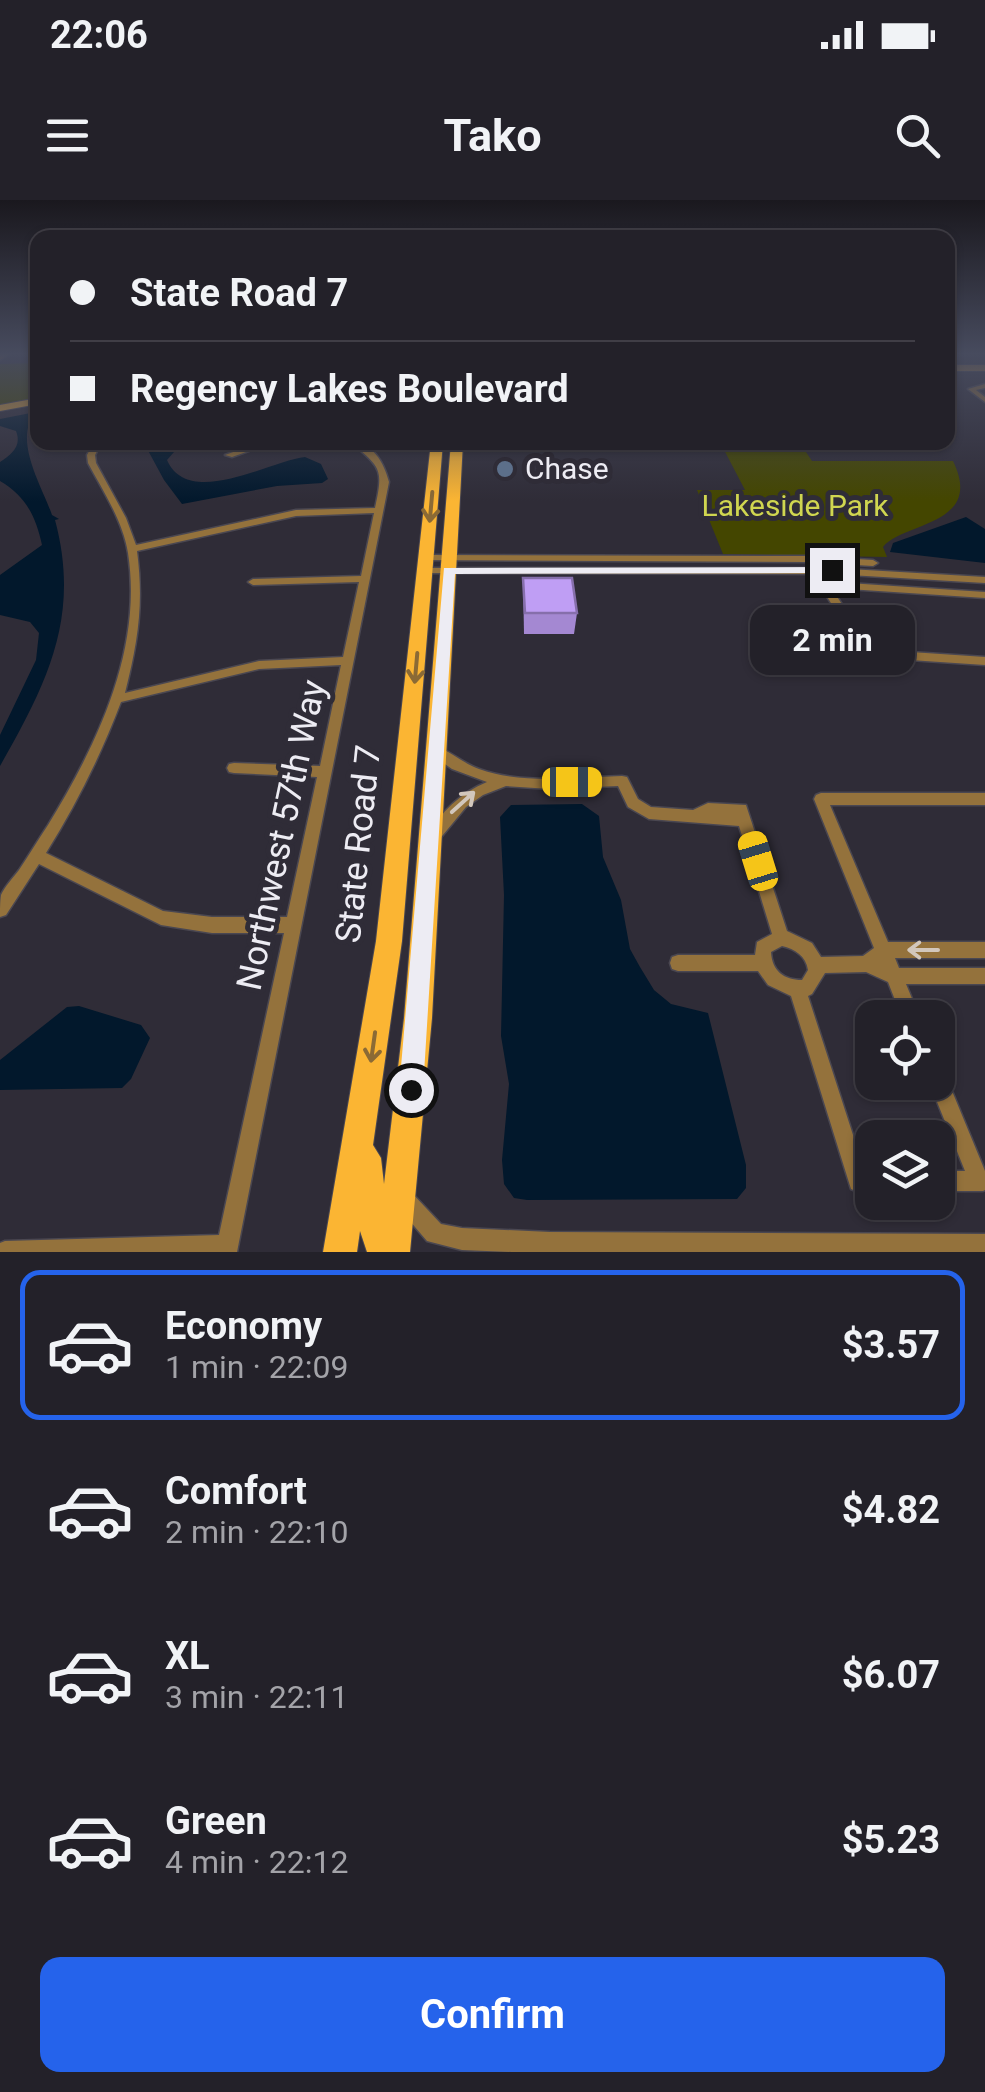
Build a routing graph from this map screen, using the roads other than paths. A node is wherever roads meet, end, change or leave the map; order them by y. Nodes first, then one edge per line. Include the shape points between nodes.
1 (30, 405) edge
2 (0, 410) edge
3 (93, 450) edge
4 (245, 450) edge
5 (368, 450) edge
6 (437, 450) edge
7 (456, 450) edge
8 (229, 455) dead end
9 (379, 510) junction
10 (132, 549) junction
11 (438, 564) junction
12 (985, 577) edge
13 (365, 579) junction
14 (253, 582) dead end
15 (985, 595) edge
16 (348, 661) junction
17 (985, 661) edge
18 (116, 700) junction
19 (437, 751) junction
20 (234, 768) dead end
21 (326, 772) junction
22 (508, 781) junction
23 (985, 799) edge
24 (431, 840) junction
25 (38, 856) junction
26 (0, 910) edge
27 (292, 925) junction
28 (781, 938) junction
29 (884, 950) junction
30 (985, 950) edge
31 (678, 964) dead end
32 (763, 964) junction
33 (866, 964) junction
34 (816, 965) junction
35 (894, 976) junction
36 (985, 976) edge
37 (798, 990) junction
38 (904, 1000) edge
39 (946, 1100) edge
40 (362, 1121) junction
41 (855, 1172) edge
42 (955, 1182) edge
43 (982, 1182) edge
44 (400, 1194) junction
45 (985, 1245) edge
46 (551, 1248) edge
47 (226, 1249) edge
48 (5, 1252) edge
49 (340, 1252) edge
50 (384, 1252) edge
51 (393, 1252) edge

1 - 2 street
3 - 10 street via 92,463
4 - 8 street
5 - 9 street, Northwest 57th Way via 384,471
6 -> 11 main road, State Road 7
7 - 11 main road, State Road 7
9 - 10 street via 296,513
9 - 13 street, Northwest 57th Way
10 - 18 street via 135,619
11 - 12 street
11 - 19 main road, State Road 7
11 -> 40 main road, State Road 7
13 - 14 street
13 - 16 street, Northwest 57th Way
15 - 17 street via 833,587 831,594 865,649
16 - 18 street via 260,665
16 - 21 street, Northwest 57th Way
18 - 25 street
19 - 22 street via 462,771
19 - 24 main road, State Road 7
20 - 21 street
21 - 27 street, Northwest 57th Way
24 -> 22 street via 460,800
22 - 28 street via 622,782 632,803 649,814 743,815
23 - 29 street via 821,799
24 - 44 main road, State Road 7
25 - 26 street
25 - 27 street via 161,918
27 - 47 street, Northwest 57th Way
28 - 32 street via 768,942
28 - 34 street via 799,942
30 -> 29 street
29 - 33 street
29 - 35 street
31 - 32 street
32 - 37 street via 780,985
33 - 34 street
33 - 35 street
34 - 37 street via 812,985
35 - 36 street
35 - 38 street
37 - 41 street
39 - 43 street
40 - 49 main road, State Road 7
40 - 50 main road via 366,1190
42 - 43 street
44 - 46 street via 444,1237
44 - 51 main road, State Road 7
45 - 46 street
47 - 48 street

